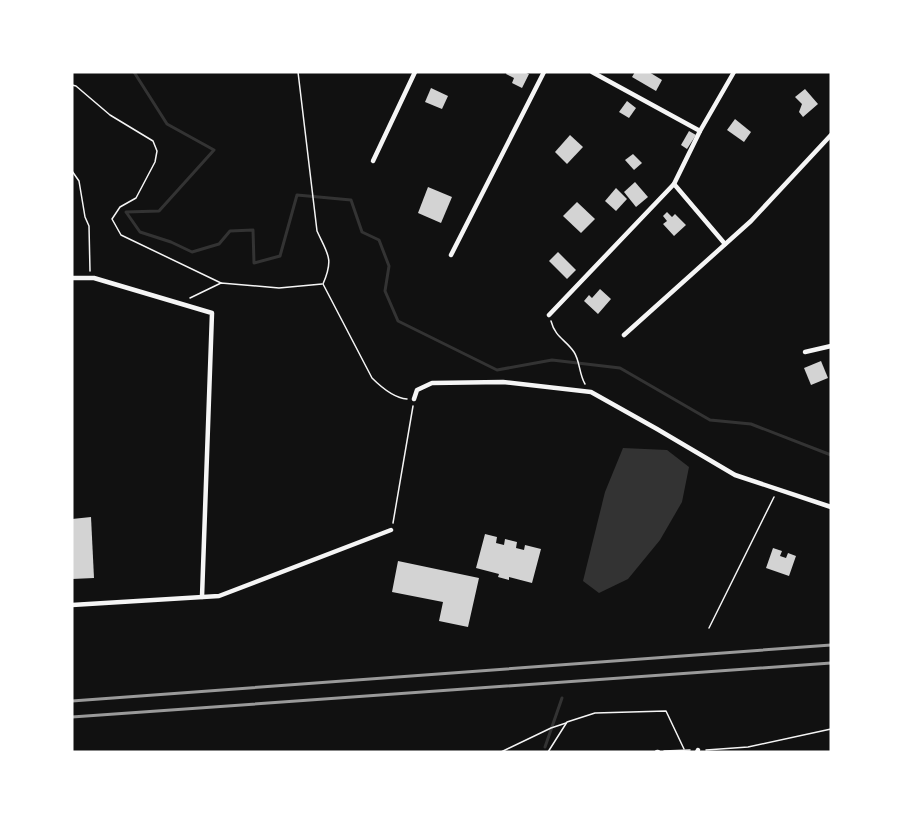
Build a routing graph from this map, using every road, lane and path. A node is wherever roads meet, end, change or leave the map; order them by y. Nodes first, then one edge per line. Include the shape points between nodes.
1 (298, 72) edge
2 (415, 72) edge
3 (544, 72) edge
4 (592, 72) edge
5 (734, 72) edge
6 (72, 85) edge
7 (700, 131) junction
8 (831, 135) edge
9 (372, 161) dead end
10 (72, 171) edge
11 (674, 184) junction
12 (725, 244) junction
13 (451, 255) dead end
14 (72, 278) edge
15 (90, 278) junction
16 (221, 283) junction
17 (323, 284) junction
18 (179, 303) junction
19 (549, 315) joint
20 (624, 335) dead end
21 (831, 346) edge
22 (805, 352) dead end
23 (581, 376) dead end
24 (414, 399) junction
25 (777, 489) junction
26 (831, 507) edge
27 (392, 530) joint
28 (202, 597) junction
29 (72, 605) edge
30 (709, 628) dead end
31 (567, 722) junction
32 (831, 729) edge
33 (684, 749) junction
34 (698, 751) edge
35 (501, 752) edge
36 (548, 752) edge
37 (657, 752) edge

1 - 17 path via 317,231 330,266
2 - 9 street
3 - 13 street
4 - 7 street
5 - 7 street
6 - 16 path via 110,115 153,141 157,151 136,198 120,207 112,219 121,235
7 - 11 street
8 - 12 street
10 - 15 path via 80,181 89,226
11 - 12 street
11 - 19 street
12 - 20 street
14 - 15 street
15 - 18 street
16 - 17 path via 279,288
16 - 18 path
17 - 24 path via 372,378 401,399
18 - 28 street via 212,313
19 - 23 path via 553,331 574,353
21 - 22 street
24 - 25 street via 417,390 432,383 503,382 591,392 735,476
24 - 27 path
25 - 26 street
25 - 30 path
27 - 28 street via 219,596
28 - 29 street
31 - 33 path via 594,713 666,711
31 - 35 path
31 - 36 path
32 - 34 path via 748,747
33 - 34 path
33 - 37 path

